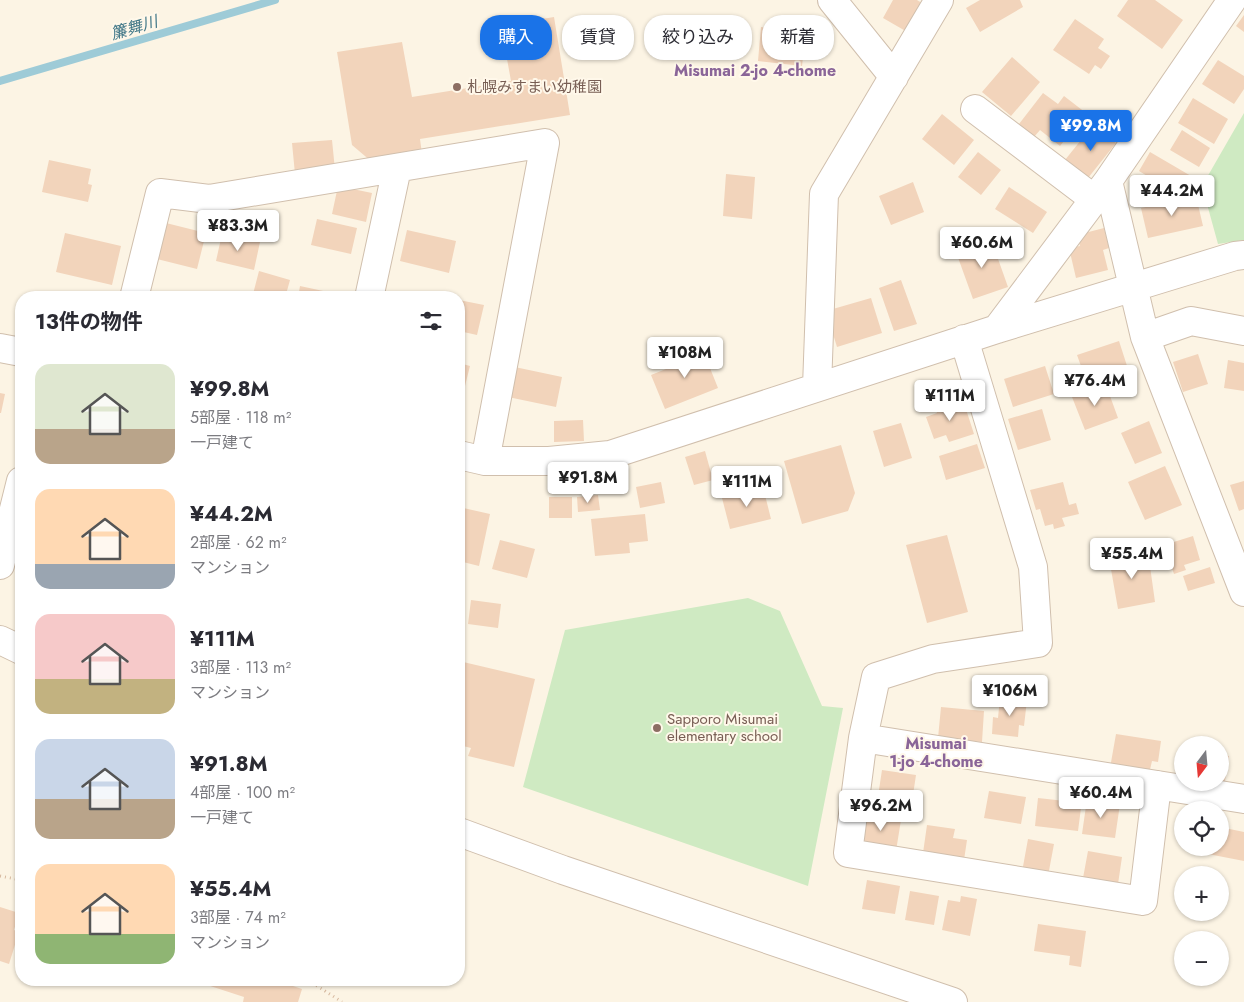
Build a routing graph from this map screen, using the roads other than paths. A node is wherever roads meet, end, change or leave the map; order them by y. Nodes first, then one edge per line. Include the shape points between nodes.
1 (832, 0) edge
2 (939, 0) edge
3 (1232, 0) edge
4 (894, 77) junction
5 (975, 110) dead end
6 (397, 168) junction
7 (1101, 190) junction
8 (1244, 255) edge
9 (1132, 288) junction
10 (136, 291) edge
11 (371, 291) edge
12 (997, 329) junction
13 (1244, 331) edge
14 (1145, 337) junction
15 (964, 340) junction
16 (0, 348) edge
17 (15, 351) edge
18 (817, 387) junction
19 (472, 458) edge
20 (15, 505) edge
21 (0, 565) edge
22 (1244, 592) edge
23 (0, 640) edge
24 (15, 647) edge
25 (863, 738) junction
26 (1157, 785) junction
27 (1244, 798) edge
28 (465, 834) edge
29 (953, 1002) edge

1 - 4 street
2 - 4 street
3 - 7 street
4 - 18 street via 824,194
5 - 7 street
6 - 10 street via 208,199 160,192
6 - 11 street
6 - 19 street via 546,143
7 - 9 street
7 - 12 street
8 - 9 street
9 - 12 street
9 - 14 street
12 - 15 street
13 - 14 street via 1190,321
14 - 22 street
15 - 18 street
15 - 25 street via 1033,568 1038,643 934,659 876,677
16 - 17 street
18 - 19 street via 610,455 549,461
20 - 21 street
23 - 24 street
25 - 26 street
25 - 26 street via 848,853 1143,900
26 - 27 street
28 - 29 street

